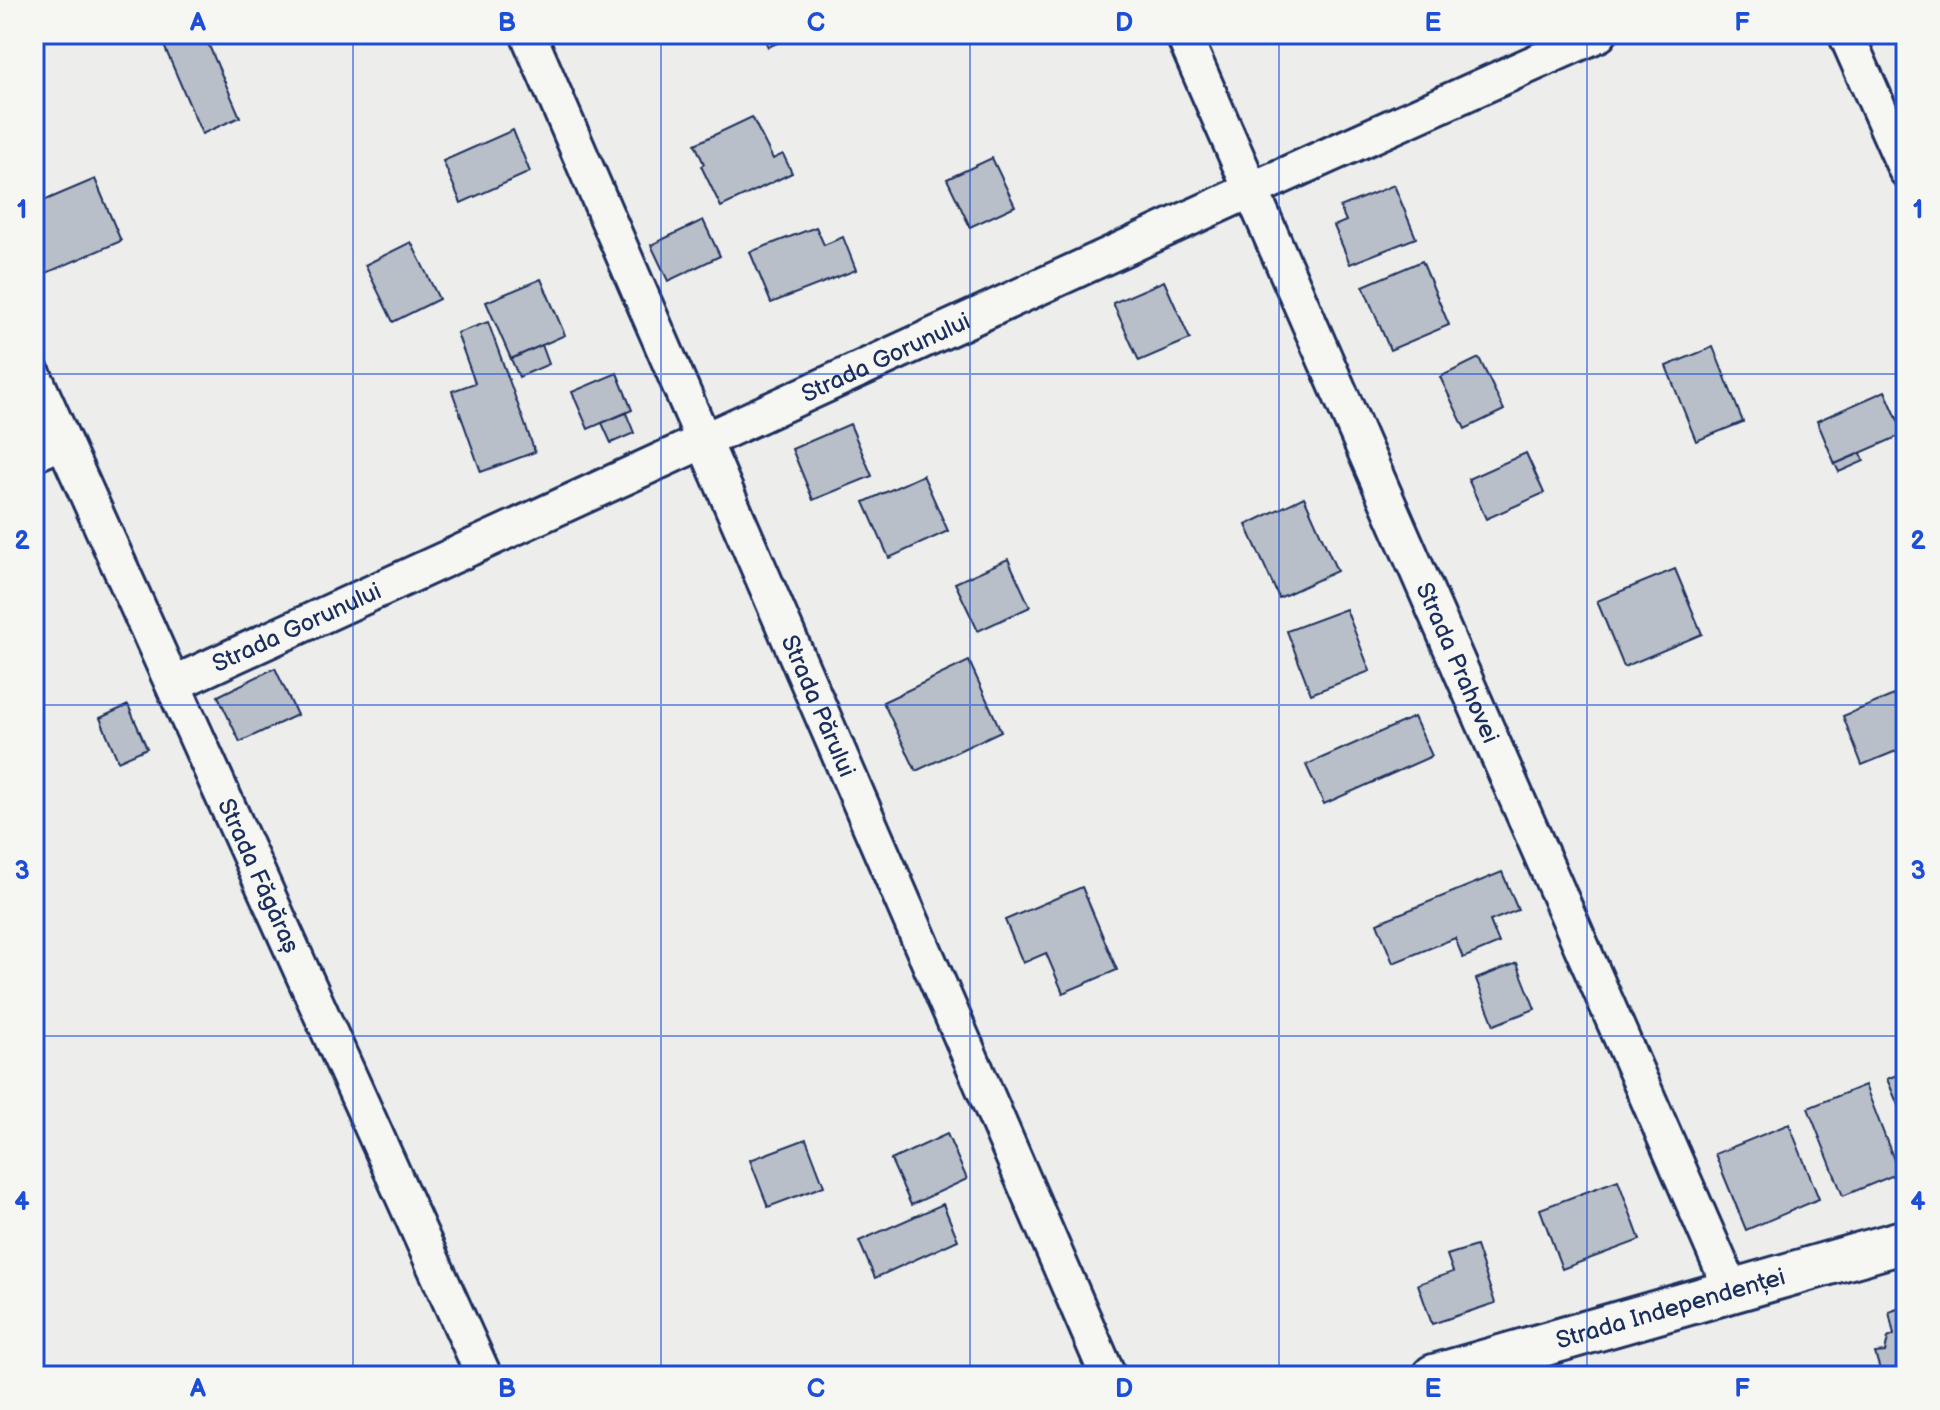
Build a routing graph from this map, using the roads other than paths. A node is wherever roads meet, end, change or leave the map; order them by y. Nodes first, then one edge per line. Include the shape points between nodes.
1 (528, 34) edge
2 (1183, 34) edge
3 (1599, 34) edge
4 (1846, 34) edge
5 (1906, 170) edge
6 (1251, 190) junction
7 (34, 376) edge
8 (705, 441) junction
9 (49, 448) edge
10 (173, 684) junction
11 (1906, 1241) edge
12 (1732, 1291) junction
13 (484, 1376) edge
14 (1108, 1376) edge
15 (1434, 1376) edge

1 - 8 street, Strada Părului
2 - 6 street, Strada Prahovei
3 - 6 street, Strada Gorunului
4 - 5 street
6 - 8 street, Strada Gorunului
6 - 12 street, Strada Prahovei
7 - 9 street, Strada Făgăraș
8 - 10 street, Strada Gorunului
8 - 14 street, Strada Părului
9 - 10 street, Strada Făgăraș
10 - 13 street, Strada Făgăraș
11 - 12 street, Strada Independenței
12 - 15 street, Strada Independenței

